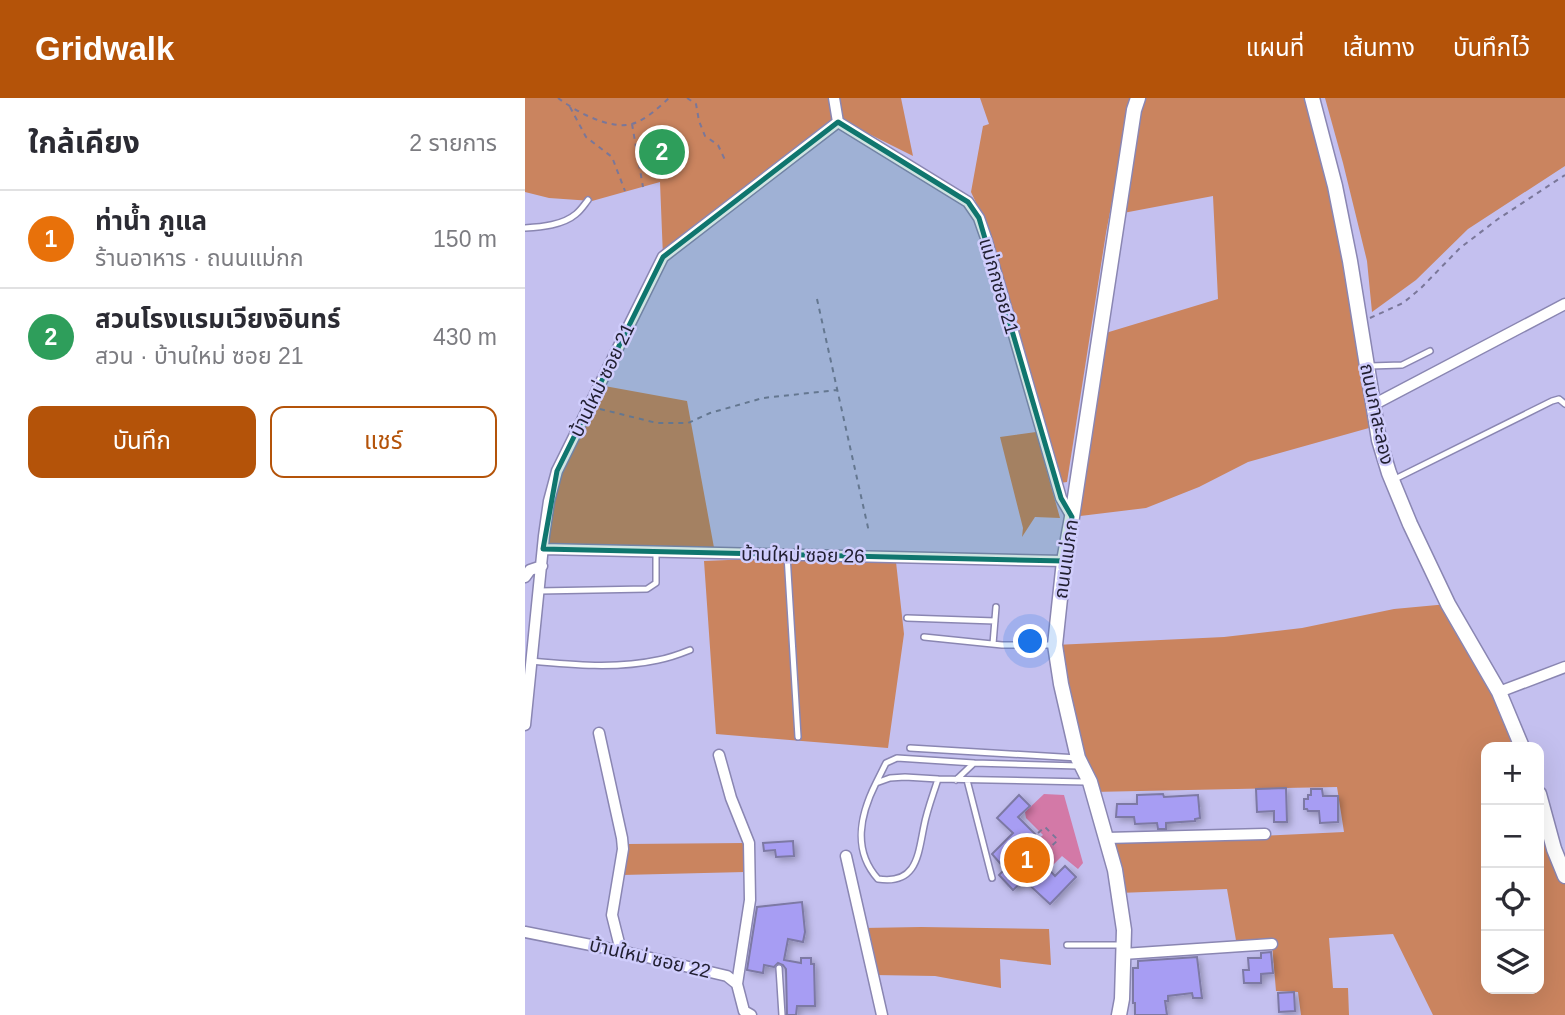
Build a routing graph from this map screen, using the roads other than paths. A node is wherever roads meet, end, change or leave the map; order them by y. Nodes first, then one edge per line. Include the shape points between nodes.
1 (834, 98) edge
2 (1137, 98) edge
3 (1312, 98) edge
4 (838, 122) junction
5 (588, 200) dead end
6 (525, 228) edge
7 (1565, 304) edge
8 (1430, 351) dead end
9 (1366, 367) junction
10 (1565, 404) edge
11 (1373, 405) junction
12 (1392, 480) junction
13 (1072, 517) junction
14 (543, 548) junction
15 (656, 551) junction
16 (787, 555) junction
17 (1063, 561) junction
18 (542, 566) junction
19 (525, 577) edge
20 (540, 591) junction
21 (996, 607) dead end
22 (525, 609) edge
23 (537, 617) junction
24 (907, 618) dead end
25 (995, 621) junction
26 (924, 637) dead end
27 (993, 644) junction
28 (1055, 645) junction
29 (690, 650) dead end
30 (531, 661) junction
31 (1565, 667) edge
32 (527, 676) edge
33 (1499, 692) junction
34 (525, 725) edge
35 (600, 733) dead end
36 (798, 737) dead end
37 (1520, 742) edge
38 (910, 748) dead end
39 (719, 755) dead end
40 (1080, 762) junction
41 (974, 763) junction
42 (938, 779) junction
43 (956, 780) junction
44 (967, 780) junction
45 (1090, 782) junction
46 (876, 783) junction
47 (1542, 805) edge
48 (1265, 834) dead end
49 (1106, 838) junction
50 (846, 856) dead end
51 (1565, 877) edge
52 (992, 878) dead end
53 (525, 932) edge
54 (1272, 944) dead end
55 (1067, 945) dead end
56 (1123, 950) junction
57 (621, 951) junction
58 (779, 968) dead end
59 (737, 984) junction
60 (751, 1015) edge
61 (782, 1015) edge
62 (882, 1015) edge
63 (1119, 1015) edge

1 - 4 street
2 - 13 street, ถนนแม่กก
3 - 9 street, ถนนกาสะลอง via 1335,186
4 - 13 street, แม่กกซอย21 via 968,202 979,218 1061,498
4 - 14 street, บ้านใหม่ ซอย 21 via 663,257 557,471
5 - 6 lane via 563,221
7 - 11 street
8 - 9 lane via 1402,365
9 - 11 street, ถนนกาสะลอง
10 - 12 lane via 1559,399 1552,401
11 - 12 street, ถนนกาสะลอง via 1378,440
12 - 33 street, ถนนกาสะลอง via 1448,604
13 - 17 street, ถนนแม่กก
14 - 15 street, บ้านใหม่ ซอย 26
14 - 18 street, บ้านใหม่ ซอย 21
15 - 16 street, บ้านใหม่ ซอย 26
15 - 20 lane via 656,583 647,589
16 - 17 street, บ้านใหม่ ซอย 26
16 - 36 lane
17 - 28 street, ถนนแม่กก
18 - 19 street
18 - 20 street, บ้านใหม่ ซอย 21
20 - 23 street, บ้านใหม่ ซอย 21
21 - 25 lane
22 - 23 street
23 - 30 street, บ้านใหม่ ซอย 21
24 - 25 lane
25 - 27 lane
26 - 27 lane
27 - 28 lane
28 - 40 street, ถนนแม่กก
29 - 30 lane via 657,661 625,664
30 - 32 street, บ้านใหม่ ซอย 21
31 - 33 street
32 - 34 street, บ้านใหม่ ซอย 21
33 - 37 street, ถนนกาสะลอง
35 - 57 street via 622,838 612,915
38 - 40 lane
39 - 59 street via 749,842 750,900
40 - 41 lane
40 - 45 street, ถนนแม่กก
41 - 43 lane
41 - 46 lane via 897,758 886,763
42 - 43 lane
42 - 46 lane via 905,776
42 - 46 lane via 914,867 895,879 878,879 867,866 860,836
43 - 44 lane
44 - 45 lane
44 - 52 lane
45 - 49 street, ถนนแม่กก
47 - 51 street
48 - 49 street
49 - 56 street, ถนนแม่กก via 1115,870
50 - 62 street
53 - 57 street, บ้านใหม่ ซอย 22
54 - 56 street
55 - 56 lane
56 - 63 street, ถนนแม่กก
57 - 59 street, บ้านใหม่ ซอย 22 via 727,976
58 - 61 lane
59 - 60 street, บ้านใหม่ ซอย 22 via 744,1011

